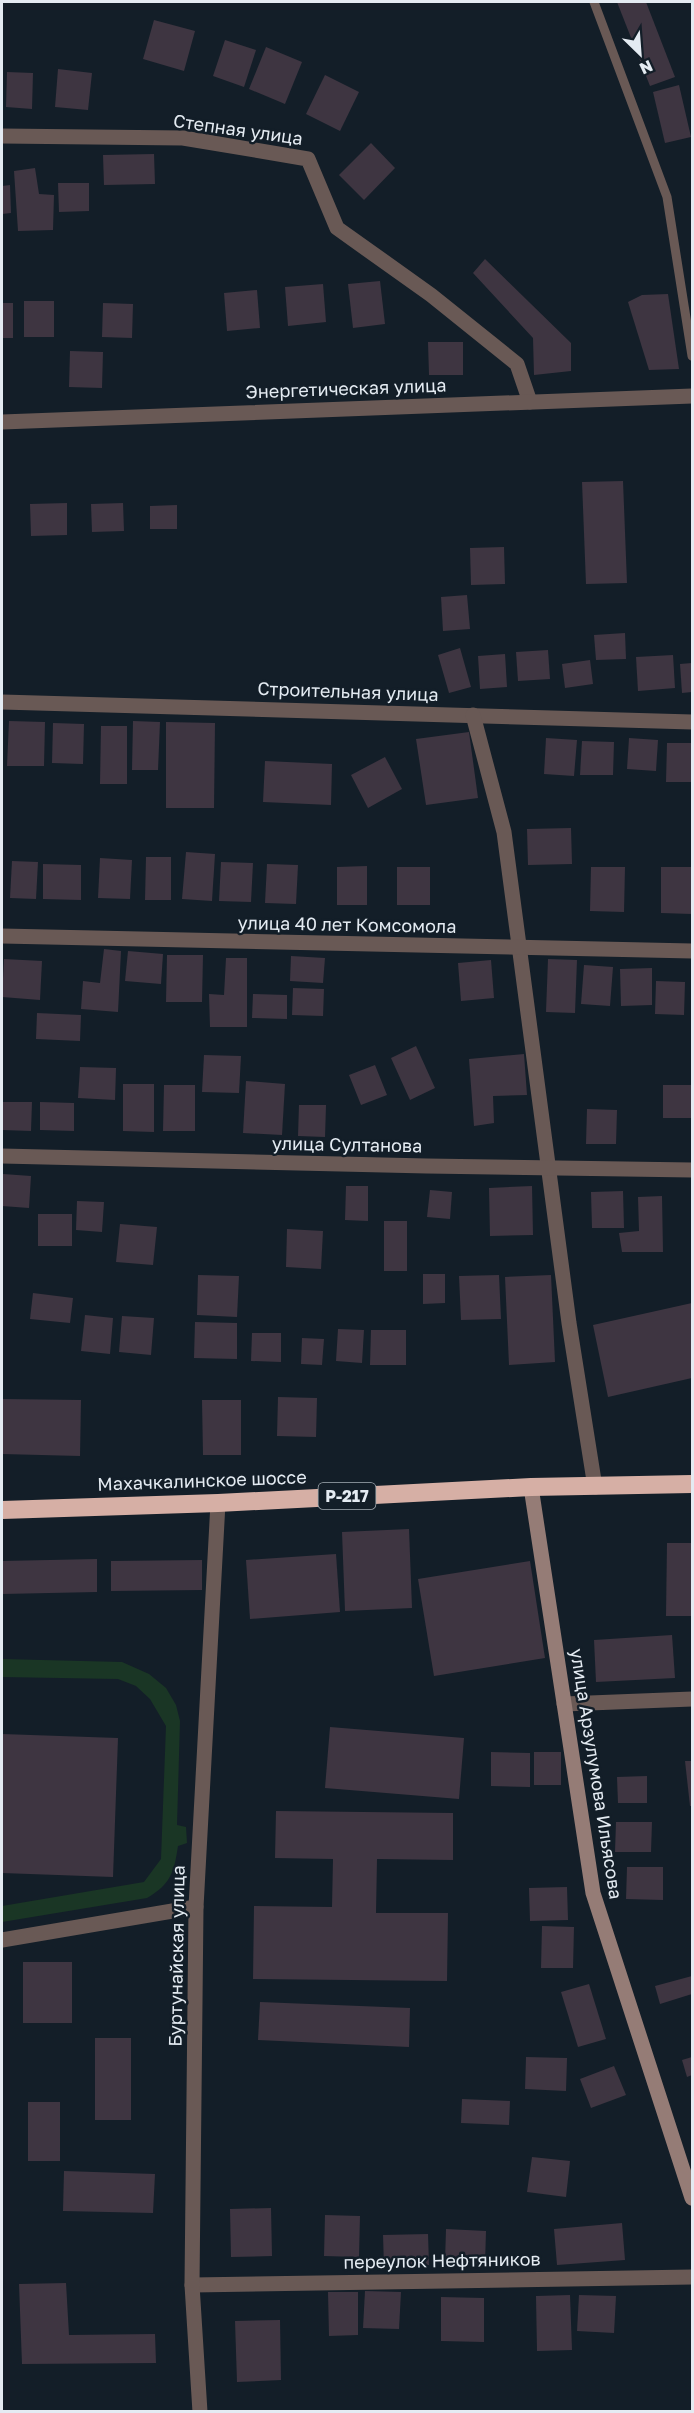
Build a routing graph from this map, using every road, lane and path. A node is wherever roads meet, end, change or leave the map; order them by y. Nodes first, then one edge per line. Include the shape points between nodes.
1 (594, 2) edge
2 (2, 136) edge
3 (693, 356) edge
4 (693, 396) edge
5 (530, 402) junction
6 (2, 422) edge
7 (2, 702) edge
8 (473, 715) junction
9 (693, 722) edge
10 (2, 936) edge
11 (520, 949) junction
12 (693, 951) edge
13 (2, 1156) edge
14 (548, 1168) junction
15 (693, 1170) edge
16 (693, 1484) edge
17 (531, 1487) junction
18 (595, 1487) junction
19 (218, 1503) junction
20 (2, 1510) edge
21 (693, 1699) edge
22 (564, 1704) junction
23 (196, 1907) junction
24 (2, 1940) edge
25 (693, 2198) edge
26 (693, 2277) edge
27 (192, 2285) junction
28 (200, 2412) edge

1 - 3 lane via 667,197
2 - 5 street, Степная улица via 183,138 308,159 337,228 431,295 517,364
4 - 5 street, Энергетическая улица
5 - 6 street, Энергетическая улица
7 - 8 street, Строительная улица
8 - 9 street, Строительная улица
8 - 11 street via 504,832
10 - 11 street, улица 40 лет Комсомола
11 - 12 street, улица 40 лет Комсомола
11 - 14 street
13 - 14 street, улица Султанова
14 - 15 street, улица Султанова
14 - 18 street
16 - 18 highway, Махачкалинское шоссе / Р-217
17 - 18 highway, Махачкалинское шоссе / Р-217
17 - 19 highway, Махачкалинское шоссе / Р-217
17 - 22 street, улица Арзулумова Ильясова
19 - 20 highway, Махачкалинское шоссе / Р-217
19 - 23 street, Буртунайская улица
21 - 22 street
22 - 25 street, улица Арзулумова Ильясова via 593,1893
23 - 24 street
23 - 27 street, Буртунайская улица
26 - 27 street, переулок Нефтяников
27 - 28 street, Буртунайская улица

